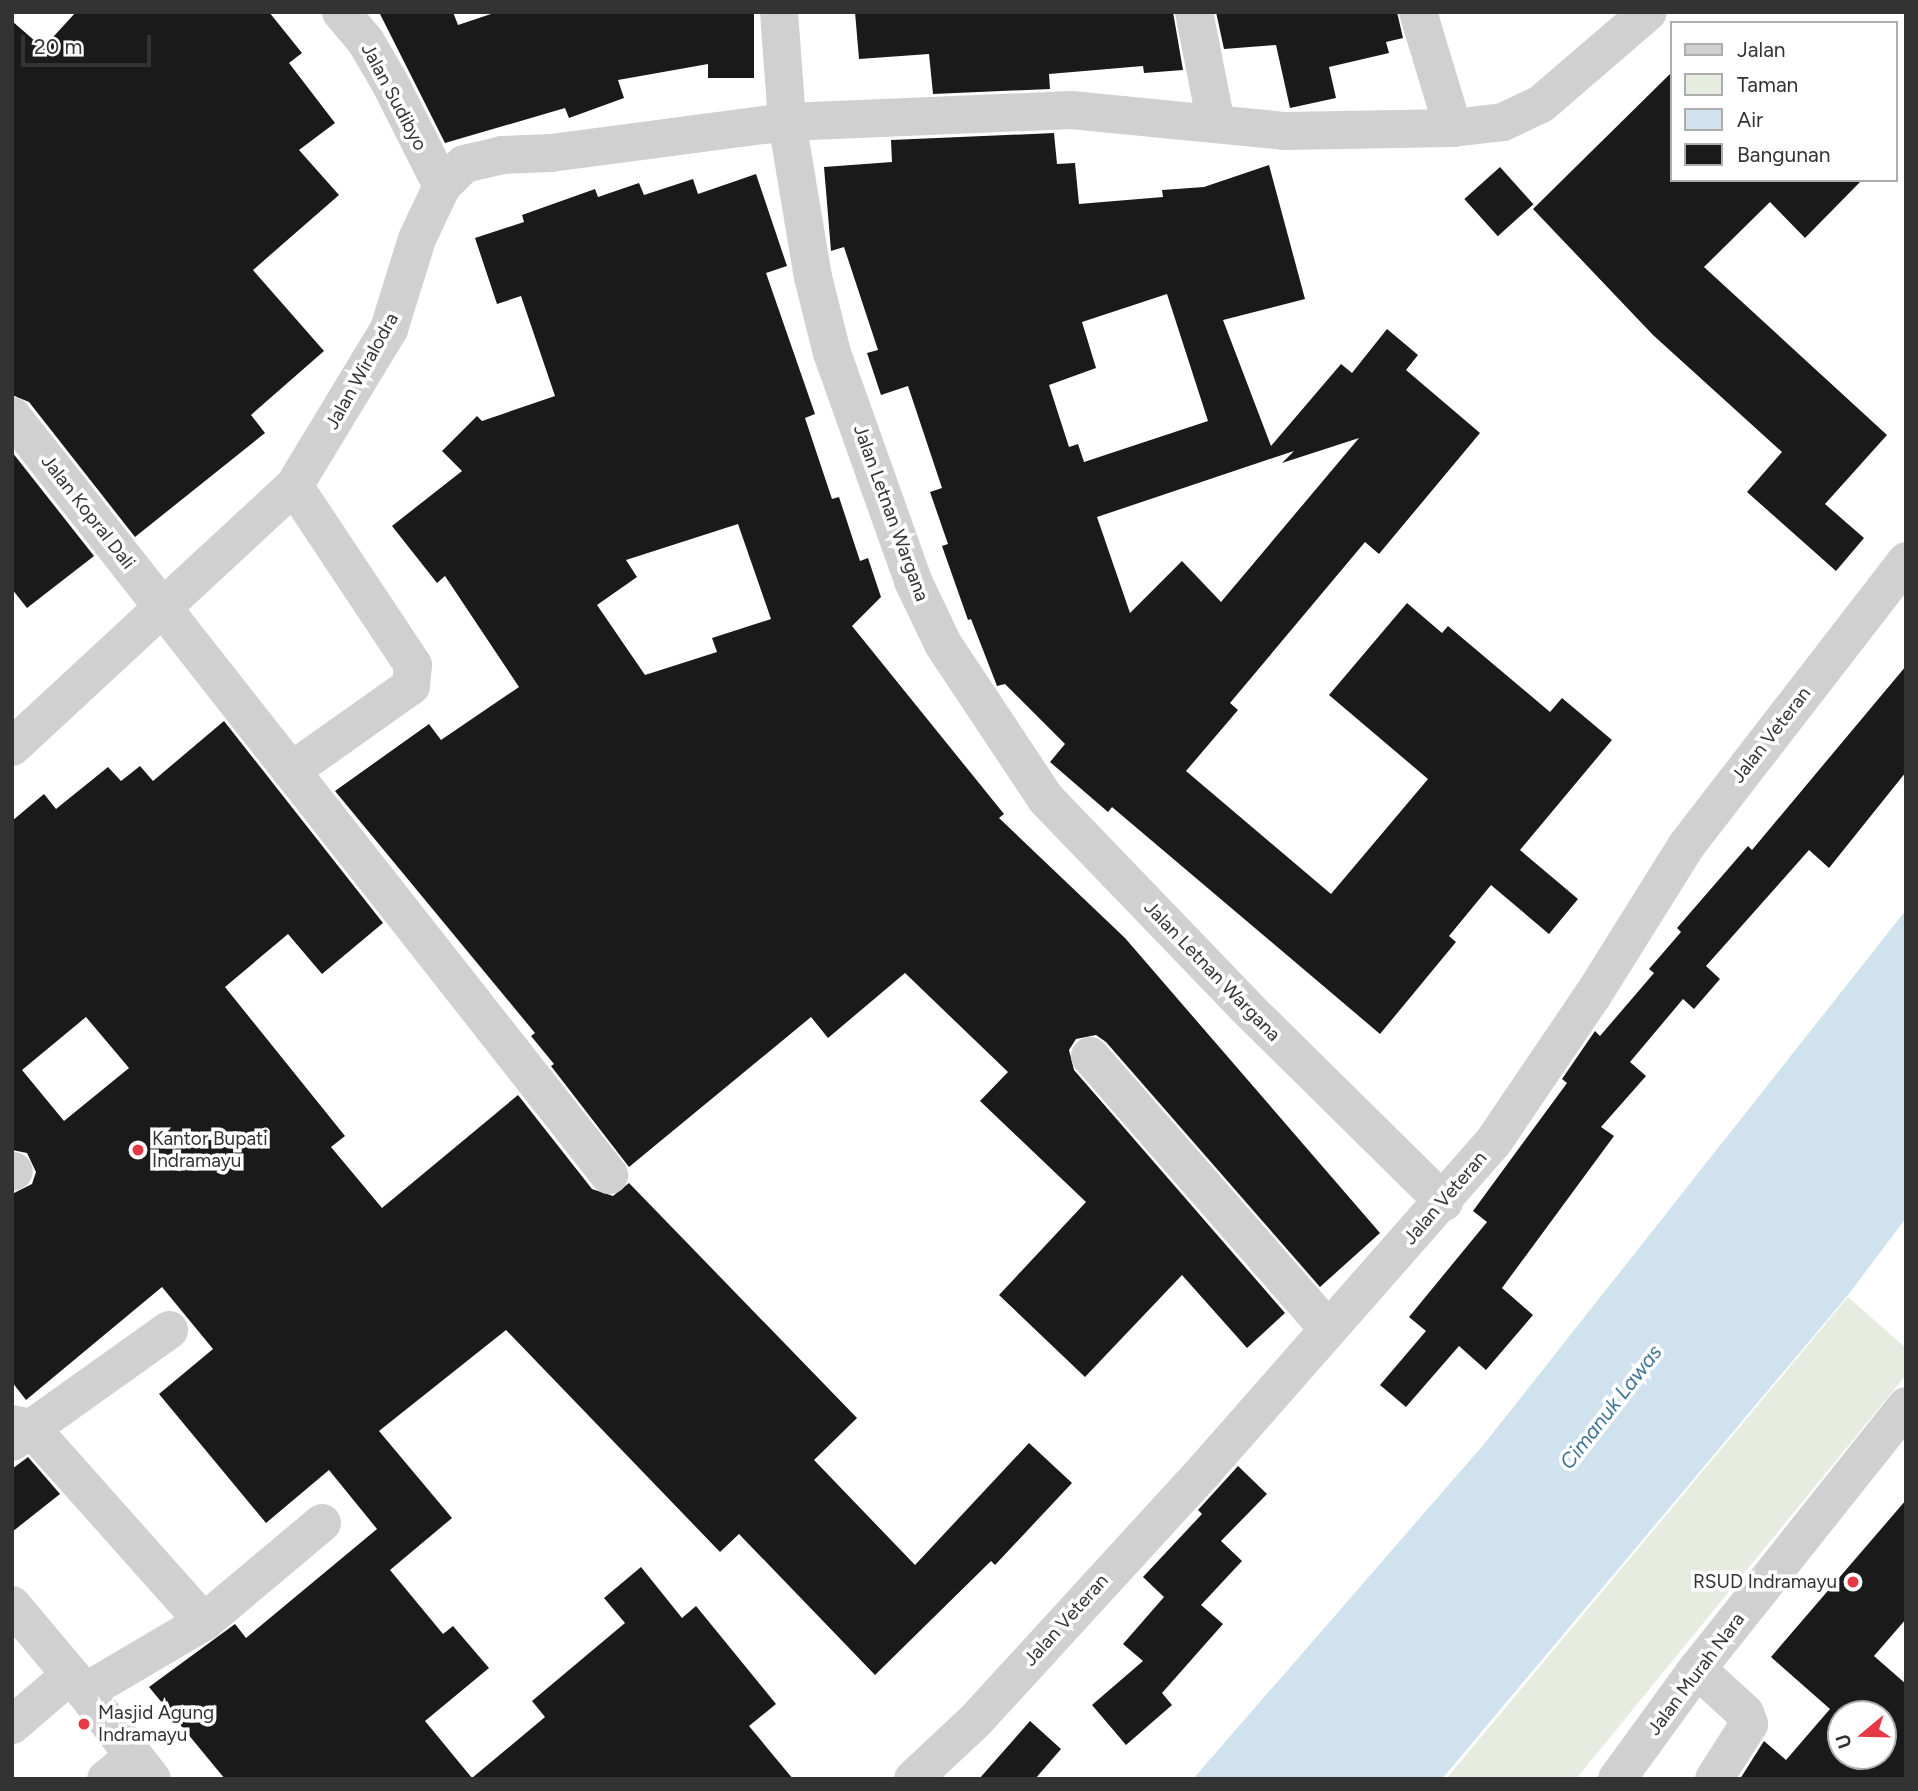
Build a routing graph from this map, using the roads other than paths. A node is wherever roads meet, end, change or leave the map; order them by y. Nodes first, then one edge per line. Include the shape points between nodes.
1 (341, 12) edge
2 (779, 12) edge
3 (1194, 12) edge
4 (1418, 12) edge
5 (1648, 12) edge
6 (787, 122) junction
7 (1216, 122) junction
8 (1453, 128) junction
9 (442, 186) junction
10 (12, 416) edge
11 (294, 486) junction
12 (1906, 561) edge
13 (163, 609) junction
14 (12, 747) edge
15 (291, 771) junction
16 (1090, 1056) dead end
17 (609, 1175) dead end
18 (1444, 1202) junction
19 (1328, 1329) junction
20 (169, 1330) dead end
21 (1906, 1406) edge
22 (18, 1431) edge
23 (322, 1523) dead end
24 (12, 1605) edge
25 (204, 1622) junction
26 (1698, 1669) junction
27 (77, 1684) junction
28 (12, 1725) edge
29 (131, 1771) edge
30 (913, 1779) edge
31 (1617, 1779) edge
32 (1714, 1779) edge

1 - 9 street, Jalan Sudibyo via 366,42
2 - 6 street, Jalan Letnan Wargana
3 - 7 street
4 - 8 street
5 - 8 street, Jalan Wiralodra via 1541,104 1503,122
6 - 7 street, Jalan Wiralodra via 1071,110
6 - 9 street, Jalan Wiralodra via 551,153 502,155 464,164
6 - 18 street, Jalan Letnan Wargana via 813,277 832,353 913,581 943,645 1046,799 1245,1007
7 - 8 street, Jalan Wiralodra via 1346,133
9 - 11 street, Jalan Wiralodra via 418,239 389,329
10 - 13 street, Jalan Kopral Dali
11 - 13 street, Jalan Wiralodra
11 - 15 street via 413,665 411,686
12 - 18 street, Jalan Veteran via 1686,846 1502,1130
13 - 14 street, Jalan Wiralodra
13 - 15 street, Jalan Kopral Dali
15 - 17 street, Jalan Kopral Dali
16 - 19 street
18 - 19 street, Jalan Veteran
19 - 30 street, Jalan Veteran via 975,1721
20 - 22 street
21 - 26 street, Jalan Murah Nara
22 - 25 street
23 - 25 street
24 - 27 street
25 - 27 street
26 - 31 street, Jalan Murah Nara
26 - 32 street via 1745,1713 1749,1724
27 - 28 street
27 - 29 street

